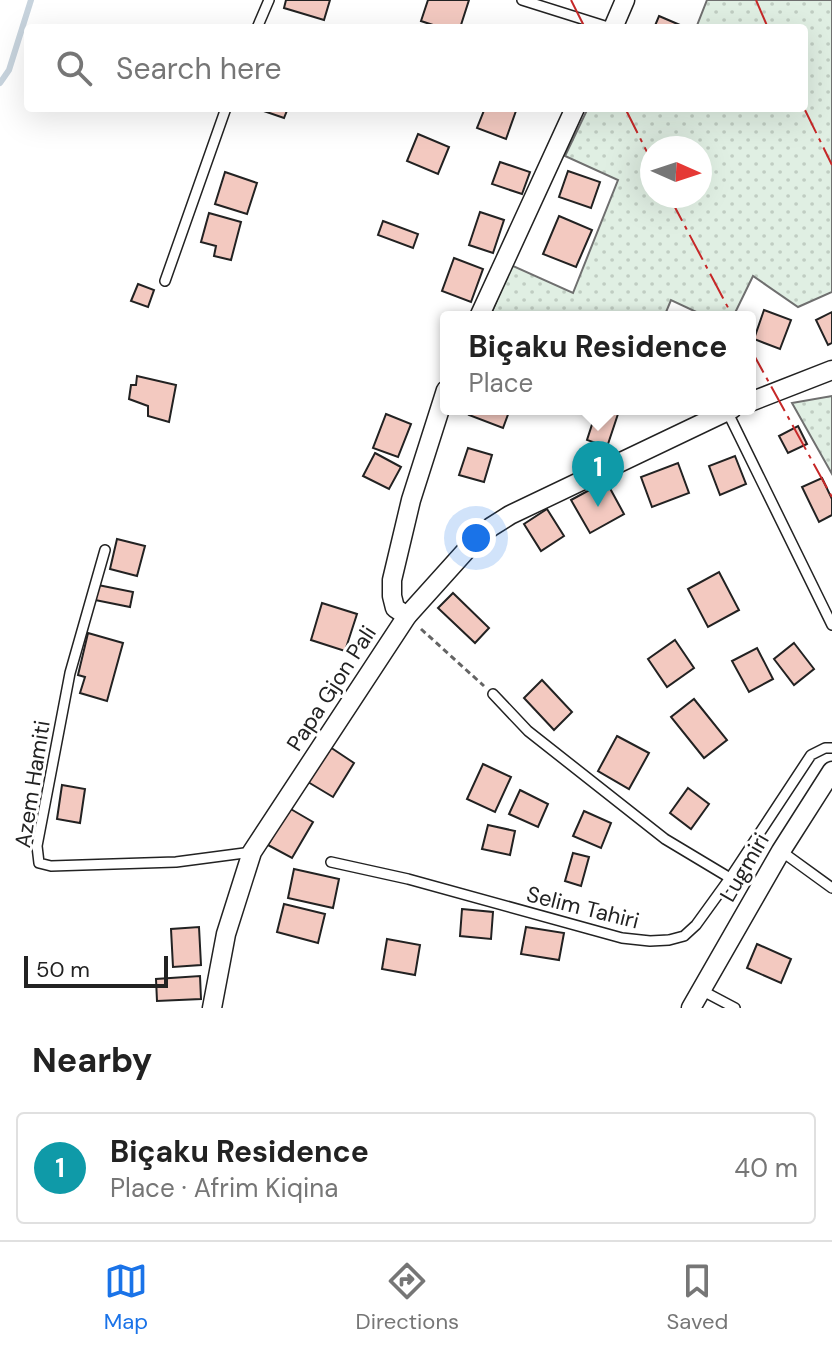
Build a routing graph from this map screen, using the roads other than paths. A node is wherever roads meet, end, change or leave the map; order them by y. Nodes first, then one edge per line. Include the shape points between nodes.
1 (269, 0) edge
2 (522, 0) edge
3 (625, 0) edge
4 (259, 24) edge
5 (599, 24) edge
6 (614, 24) edge
7 (225, 112) edge
8 (573, 112) edge
9 (165, 281) dead end
10 (482, 311) edge
11 (832, 370) edge
12 (756, 400) edge
13 (440, 409) edge
14 (720, 415) edge
15 (732, 415) edge
16 (105, 550) dead end
17 (407, 616) junction
18 (832, 625) edge
19 (493, 694) road end
20 (832, 748) edge
21 (832, 771) edge
22 (781, 851) junction
23 (252, 852) junction
24 (331, 862) dead end
25 (730, 878) junction
26 (832, 888) edge
27 (701, 990) junction
28 (212, 1008) edge
29 (691, 1008) edge
30 (735, 1008) edge

1 - 4 lane
2 - 5 lane
3 - 6 street
7 - 9 lane
8 - 10 street
11 - 12 street
13 - 17 street, Papa Gjon Pali via 392,580 395,608
14 - 17 street via 491,527
15 - 18 lane
16 - 23 lane, Azem Hamiti via 65,696 37,846 39,863 176,862
17 - 23 street, Papa Gjon Pali
19 - 25 lane via 528,731 665,839
20 - 25 lane, Selim Tahiri via 811,755
21 - 22 street, Lugmiri
22 - 26 lane
22 - 27 street, Lugmiri
23 - 28 street, Papa Gjon Pali via 226,934
24 - 25 lane, Selim Tahiri via 597,932 650,941 684,936
27 - 29 street, Lugmiri
27 - 30 lane

